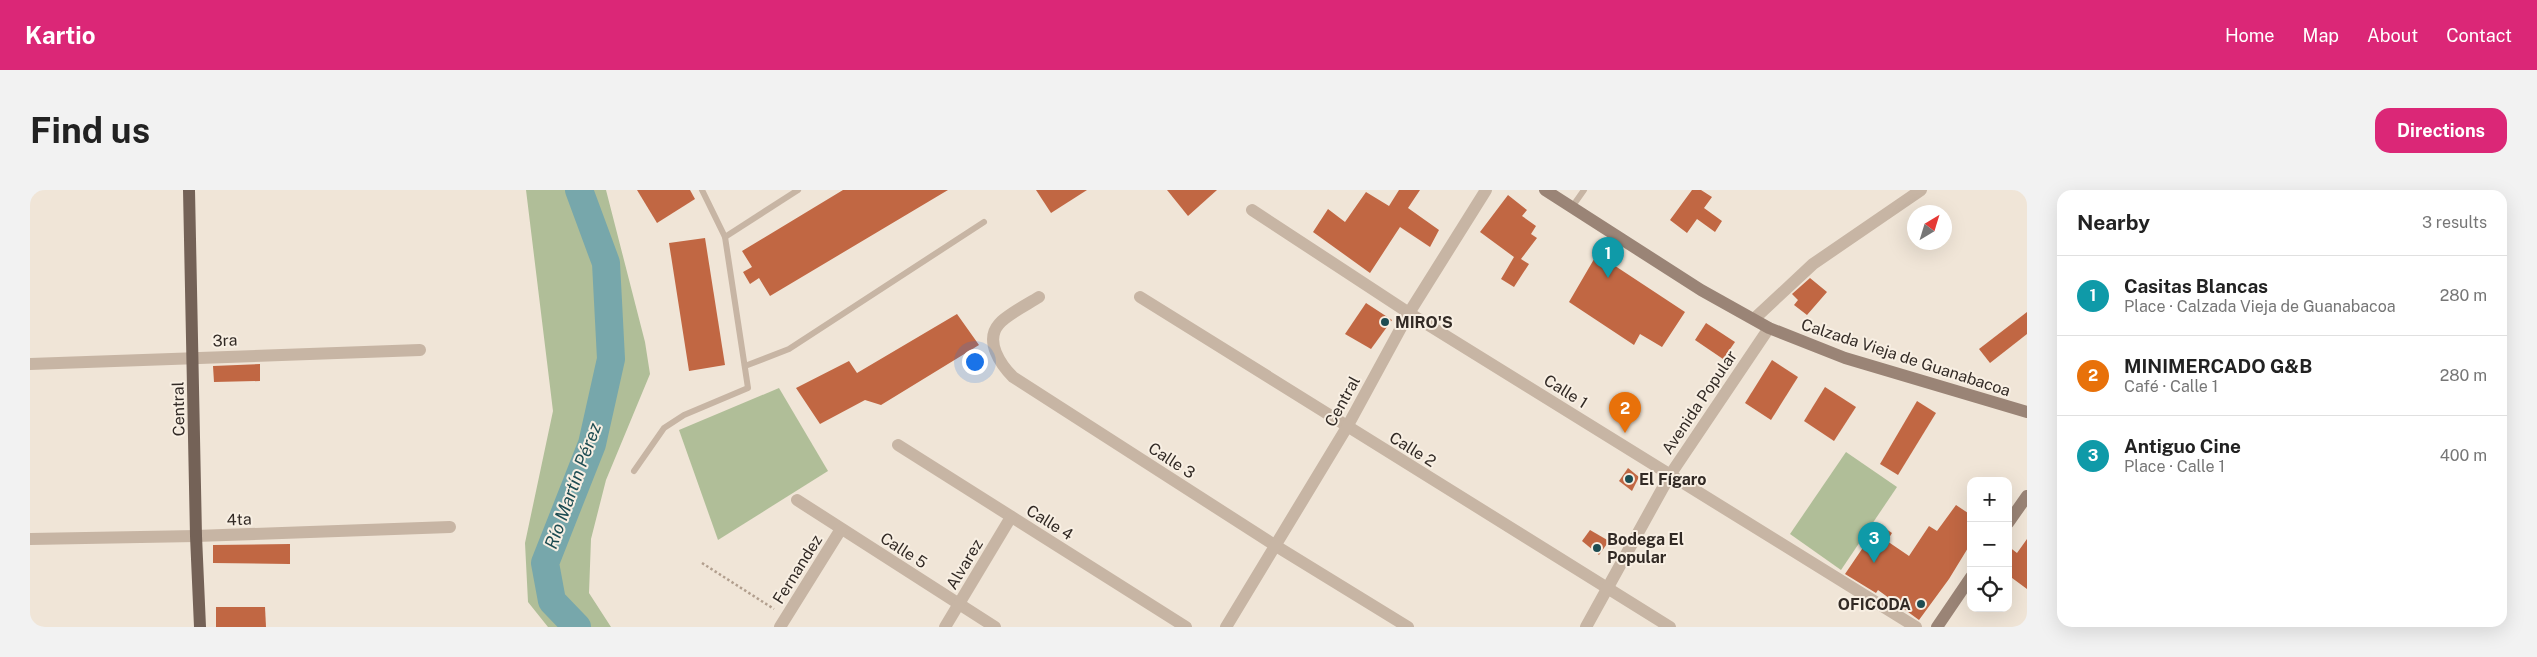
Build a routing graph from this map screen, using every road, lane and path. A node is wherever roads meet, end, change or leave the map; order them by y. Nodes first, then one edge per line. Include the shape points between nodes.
1 (189, 190) edge
2 (702, 190) edge
3 (798, 190) edge
4 (1486, 190) edge
5 (1545, 190) edge
6 (1584, 190) edge
7 (1921, 190) edge
8 (1572, 207) junction
9 (1252, 210) dead end
10 (984, 222) dead end
11 (725, 237) junction
12 (1039, 297) dead end
13 (1140, 297) dead end
14 (1409, 313) junction
15 (1754, 319) junction
16 (1769, 328) junction
17 (420, 350) dead end
18 (193, 357) junction
19 (30, 364) edge
20 (745, 366) junction
21 (2027, 412) edge
22 (1347, 427) junction
23 (898, 444) dead end
24 (634, 471) dead end
25 (1670, 475) junction
26 (2027, 496) edge
27 (797, 500) dead end
28 (1011, 517) junction
29 (2009, 522) edge
30 (450, 527) dead end
31 (841, 529) junction
32 (196, 536) junction
33 (30, 539) edge
34 (1276, 546) junction
35 (702, 563) dead end
36 (1967, 583) edge
37 (1609, 589) junction
38 (959, 604) junction
39 (783, 622) edge
40 (200, 627) edge
41 (945, 627) edge
42 (995, 627) edge
43 (1186, 627) edge
44 (1226, 627) edge
45 (1408, 627) edge
46 (1586, 627) edge
47 (1670, 627) edge
48 (1916, 627) edge
49 (1937, 627) edge

1 - 18 main road, Central
2 - 11 lane
3 - 11 lane
4 - 14 street, Central
5 - 8 main road, Calzada Vieja de Guanabacoa
6 - 8 lane
7 - 15 street via 1813,264
8 - 15 main road, Calzada Vieja de Guanabacoa via 1701,290
9 - 14 street, Calle 1
10 - 20 lane via 789,349
11 - 20 lane
12 - 34 street, Calle 3 via 999,324 994,332 995,350 1013,377
13 - 22 street, Calle 2
14 - 22 street, Central
14 - 25 street, Calle 1
15 - 16 main road, Calzada Vieja de Guanabacoa
16 - 21 main road, Calzada Vieja de Guanabacoa via 1845,358
16 - 25 street, Avenida Popular
17 - 18 street, 3ra
18 - 19 street, 3ra
18 - 32 main road, Central
20 - 24 lane via 748,388 684,415 664,428
22 - 34 street, Central
22 - 37 street, Calle 2
23 - 28 street, Calle 4
25 - 37 street, Avenida Popular
25 - 48 street, Calle 1
26 - 29 main road
27 - 31 street, Calle 5
28 - 38 street, Alvarez
28 - 43 street, Calle 4
30 - 32 street, 4ta
31 - 38 street, Calle 5
31 - 39 street, Fernandez
32 - 33 street, 4ta
32 - 40 main road, Central
34 - 44 street, Central
34 - 45 street, Calle 3
35 - 39 path
36 - 49 main road
37 - 46 street, Avenida Popular
37 - 47 street, Calle 2
38 - 41 street, Alvarez
38 - 42 street, Calle 5

